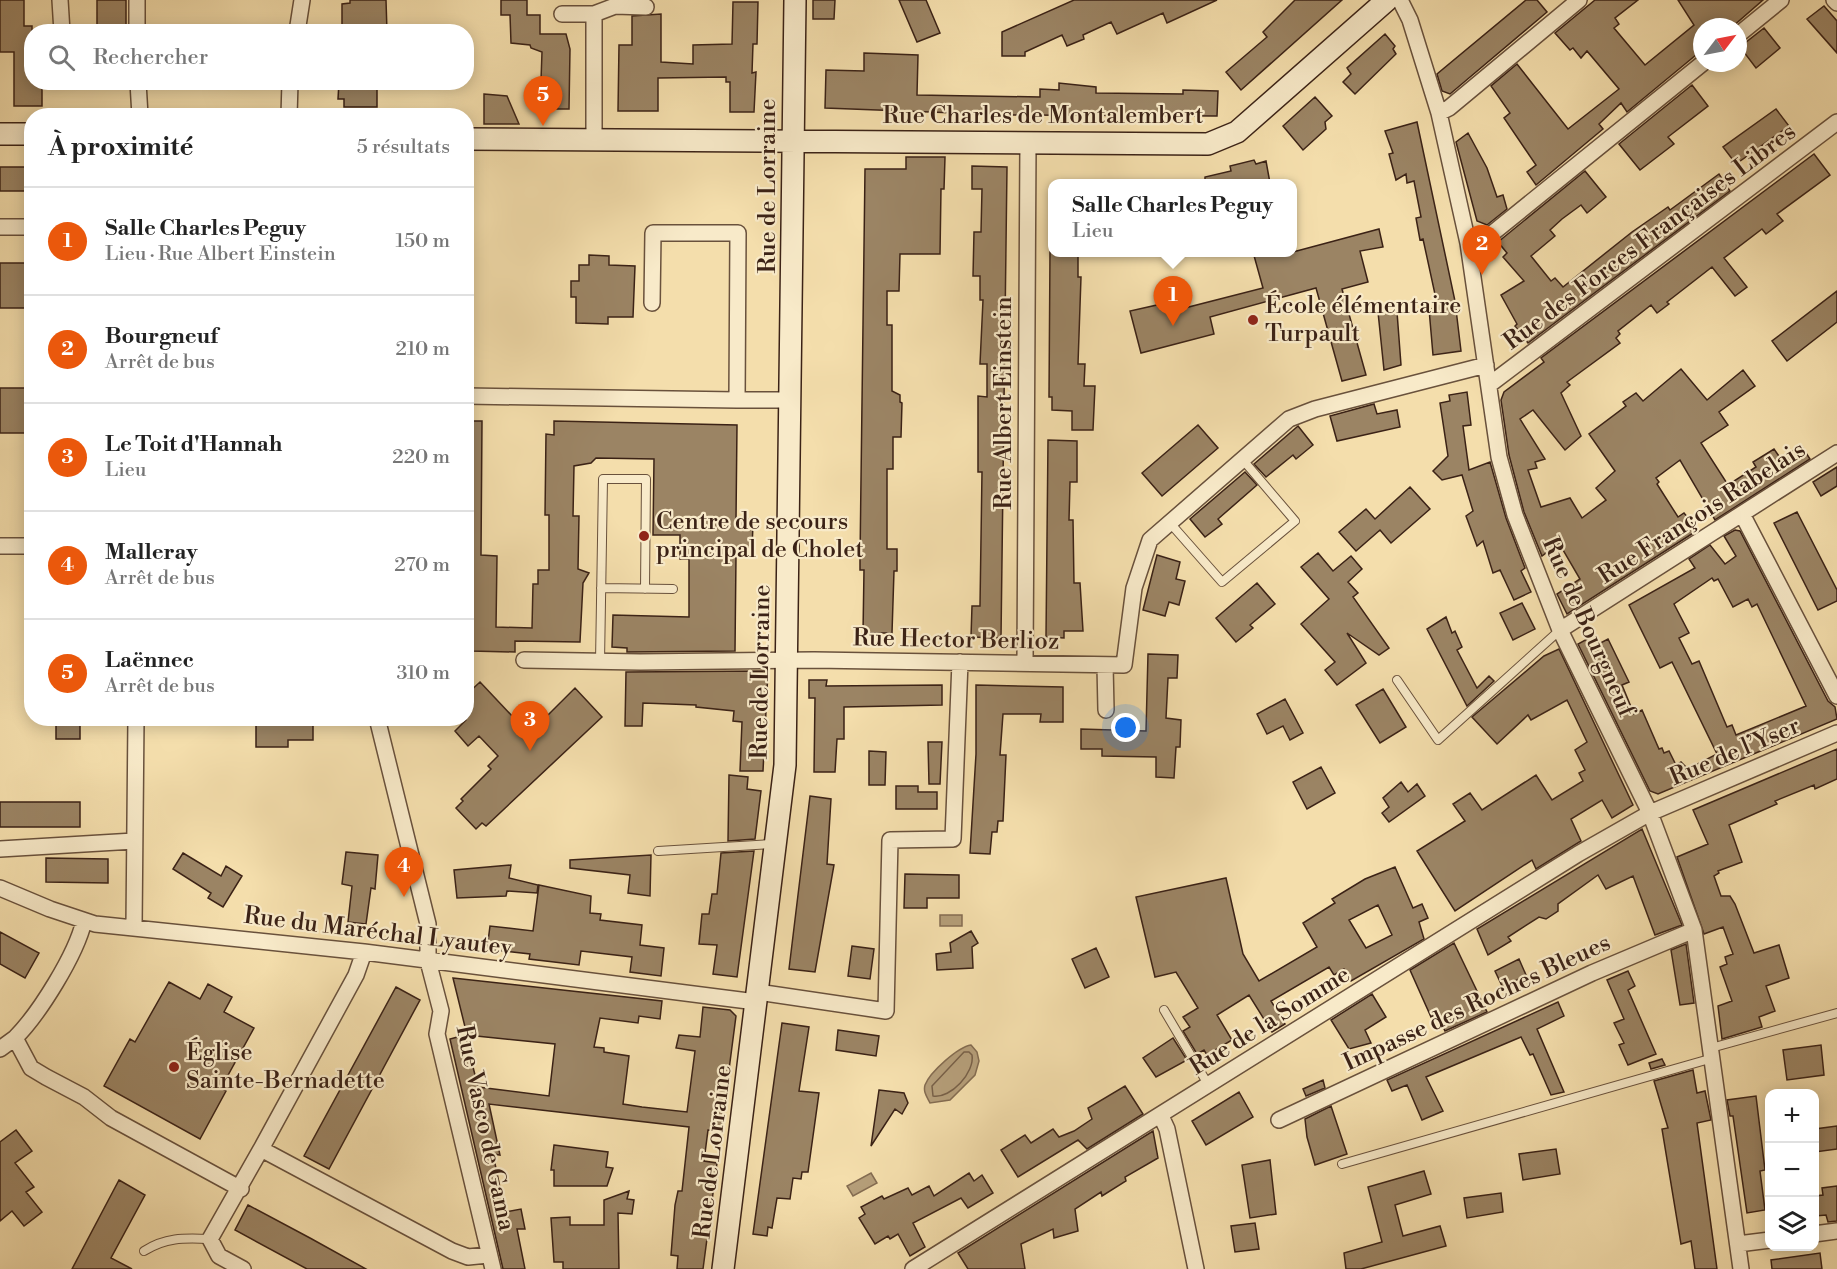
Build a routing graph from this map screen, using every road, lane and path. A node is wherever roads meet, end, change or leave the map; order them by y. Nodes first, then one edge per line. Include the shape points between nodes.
1 (60, 0) edge
2 (137, 0) edge
3 (302, 0) edge
4 (795, 0) edge
5 (1387, 0) edge
6 (1400, 0) edge
7 (1579, 0) edge
8 (1781, 0) edge
9 (646, 7) dead end
10 (562, 14) dead end
11 (594, 14) junction
12 (62, 24) edge
13 (137, 24) edge
14 (298, 24) edge
15 (1747, 28) edge
16 (1693, 71) edge
17 (138, 90) edge
18 (290, 90) edge
19 (140, 108) edge
20 (289, 108) edge
21 (1439, 113) junction
22 (1837, 122) edge
23 (0, 134) edge
24 (24, 134) edge
25 (474, 139) edge
26 (594, 141) junction
27 (793, 142) junction
28 (1028, 143) junction
29 (0, 227) edge
30 (24, 227) edge
31 (1468, 243) junction
32 (652, 303) dead end
33 (1486, 365) junction
34 (1489, 386) junction
35 (474, 396) edge
36 (737, 400) junction
37 (792, 400) junction
38 (1837, 453) edge
39 (1243, 460) junction
40 (1742, 514) junction
41 (1170, 523) junction
42 (0, 546) edge
43 (24, 546) edge
44 (601, 588) junction
45 (645, 589) junction
46 (673, 589) dead end
47 (1560, 630) junction
48 (524, 660) dead end
49 (600, 662) junction
50 (788, 662) junction
51 (960, 662) junction
52 (1024, 663) junction
53 (1105, 665) junction
54 (1398, 680) dead end
55 (1837, 696) edge
56 (1106, 710) dead end
57 (136, 726) edge
58 (379, 726) edge
59 (1837, 733) edge
60 (1650, 813) junction
61 (134, 841) junction
62 (777, 844) junction
63 (0, 849) edge
64 (658, 851) dead end
65 (0, 888) edge
66 (84, 921) junction
67 (134, 926) junction
68 (1694, 930) junction
69 (364, 952) junction
70 (428, 961) junction
71 (757, 997) junction
72 (1164, 1010) dead end
73 (1837, 1013) edge
74 (15, 1038) junction
75 (0, 1049) edge
76 (1712, 1053) junction
77 (1209, 1086) junction
78 (1161, 1116) junction
79 (1279, 1120) dead end
80 (261, 1149) junction
81 (1342, 1164) dead end
82 (241, 1189) junction
83 (1837, 1231) edge
84 (1819, 1233) edge
85 (210, 1239) junction
86 (1765, 1241) edge
87 (1738, 1244) junction
88 (144, 1251) dead end
89 (490, 1262) edge
90 (243, 1269) edge
91 (723, 1269) edge
92 (913, 1269) edge
93 (1196, 1269) edge
94 (1741, 1269) edge

1 - 12 street
2 - 13 street
3 - 14 street
4 - 27 main road, Rue de Lorraine
5 - 28 main road, Rue Charles de Montalembert via 1237,132 1208,144
6 - 21 street, Rue de Bourgneuf
7 - 21 street
8 - 15 street
9 - 11 street via 615,6
10 - 11 street
11 - 26 street
16 - 31 street via 1489,236
17 - 19 street
18 - 20 street
21 - 31 street, Rue de Bourgneuf
22 - 34 street, Rue des Forces Françaises Libres
23 - 24 main road
25 - 26 main road, Rue Charles de Montalembert
26 - 27 main road, Rue Charles de Montalembert
27 - 28 main road, Rue Charles de Montalembert
27 - 37 main road, Rue de Lorraine
28 - 52 street, Rue Albert Einstein
29 - 30 street
31 - 33 street, Rue de Bourgneuf
32 - 36 street via 653,233 738,233
33 - 34 street, Rue de Bourgneuf
33 - 39 street via 1289,419
34 - 47 street, Rue de Bourgneuf via 1499,457 1515,515
35 - 36 street
36 - 37 street
37 - 50 main road, Rue de Lorraine
38 - 40 street, Rue François Rabelais
39 - 41 street
39 - 41 lane via 1295,520 1286,528 1222,582
40 - 47 street, Rue François Rabelais
40 - 55 street
41 - 53 street, Rue Hector Berlioz via 1150,540 1134,588 1124,665
42 - 43 street
44 - 45 lane
44 - 45 lane via 603,479 646,479
44 - 49 lane
45 - 46 lane
47 - 54 lane via 1438,740
47 - 60 street, Rue de Bourgneuf
48 - 49 street, Rue Hector Berlioz
49 - 50 street, Rue Hector Berlioz
50 - 51 street, Rue Hector Berlioz
50 - 62 main road, Rue de Lorraine via 785,765
51 - 52 street, Rue Hector Berlioz
51 - 71 street, Rue du Maréchal Lyautey via 953,839 890,840 886,1011
52 - 53 street, Rue Hector Berlioz
53 - 56 street
57 - 61 street
58 - 70 street, Rue Vasco de Gama via 428,924
59 - 60 street, Rue de l’Yser
60 - 68 street, Rue de Bourgneuf
60 - 77 street, Rue de la Somme via 1578,854
61 - 63 street
61 - 67 street
62 - 64 lane
62 - 71 main road, Rue de Lorraine
65 - 66 street, Rue du Maréchal Lyautey
66 - 67 street, Rue du Maréchal Lyautey
66 - 74 street via 33,1019
67 - 69 street, Rue du Maréchal Lyautey
68 - 76 street, Rue de Bourgneuf
68 - 79 street, Impasse des Roches Bleues via 1581,978
69 - 70 street, Rue du Maréchal Lyautey
69 - 80 street via 356,975
70 - 71 street, Rue du Maréchal Lyautey
70 - 89 street, Rue Vasco de Gama via 441,1011 437,1034
71 - 91 main road, Rue de Lorraine
72 - 77 lane
73 - 76 lane
74 - 75 street
74 - 82 street via 32,1068 84,1097 111,1118
76 - 81 lane
76 - 87 street, Rue de Bourgneuf
77 - 78 street, Rue de la Somme
78 - 92 street, Rue de la Somme
78 - 93 street
80 - 82 street
80 - 89 street via 452,1251
82 - 85 street
83 - 84 street
85 - 88 lane via 175,1237
85 - 90 street via 219,1256
86 - 87 street
87 - 94 street, Rue de Bourgneuf

